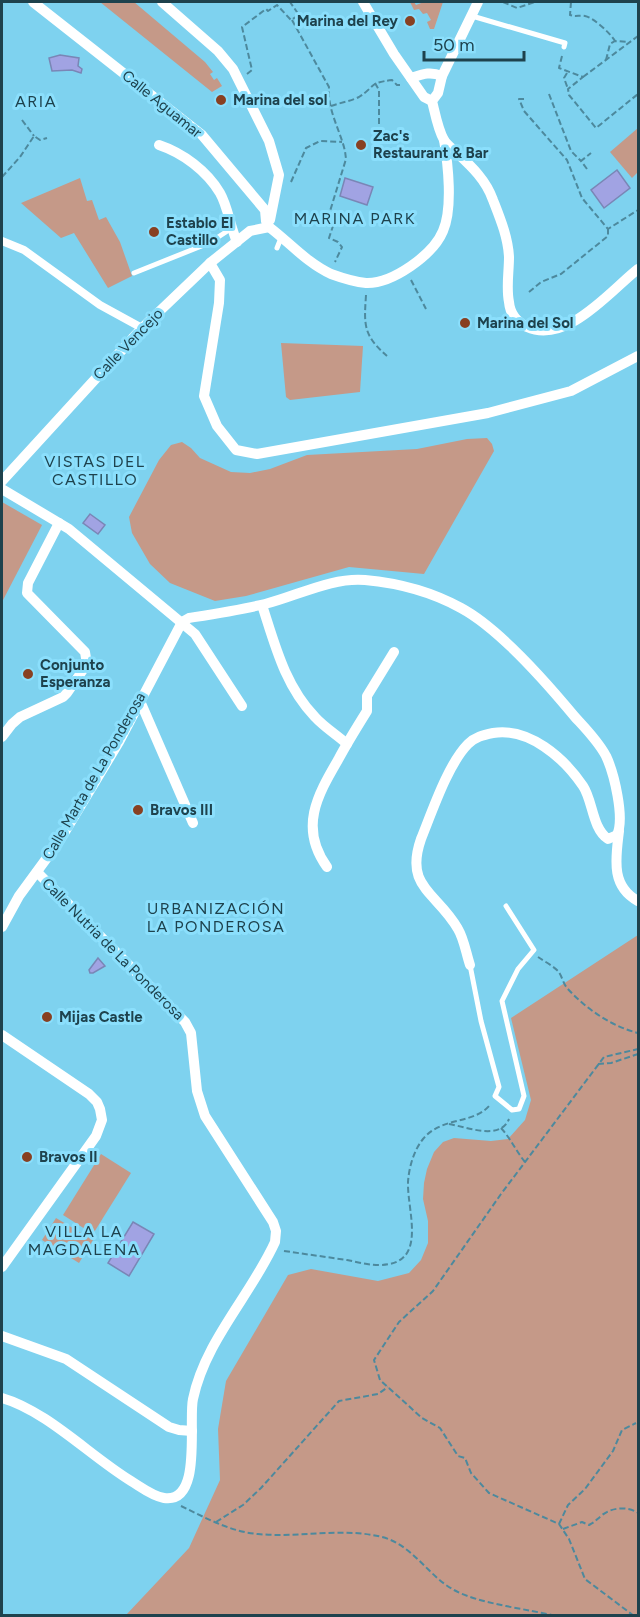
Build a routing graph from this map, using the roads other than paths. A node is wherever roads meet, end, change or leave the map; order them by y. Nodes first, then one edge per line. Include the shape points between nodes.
1 (33, 2) edge
2 (162, 2) edge
3 (363, 2) edge
4 (478, 2) edge
5 (472, 16) junction
6 (564, 47) road end
7 (442, 76) junction
8 (411, 78) junction
9 (432, 101) junction
10 (444, 140) junction
11 (159, 145) dead end
12 (269, 227) junction
13 (232, 228) junction
14 (281, 236) junction
15 (2, 241) edge
16 (237, 242) junction
17 (277, 248) dead end
18 (210, 263) junction
19 (639, 268) edge
20 (134, 273) dead end
21 (142, 328) junction
22 (639, 356) edge
23 (2, 481) edge
24 (2, 489) edge
25 (59, 522) junction
26 (262, 605) junction
27 (182, 622) junction
28 (394, 652) dead end
29 (140, 701) junction
30 (242, 706) dead end
31 (2, 737) edge
32 (347, 744) junction
33 (193, 823) dead end
34 (619, 830) junction
35 (327, 867) dead end
36 (37, 872) junction
37 (639, 901) edge
38 (506, 906) dead end
39 (2, 927) edge
40 (470, 965) joint
41 (2, 1035) edge
42 (2, 1267) edge
43 (2, 1336) edge
44 (2, 1398) edge
45 (192, 1431) junction

1 - 12 street, Calle Aguamar via 202,135 265,210
2 - 12 street via 218,51 232,69 269,141 279,175
3 - 8 street
4 - 5 street
5 - 6 lane via 565,43
5 - 7 street
7 - 8 street via 434,72
7 - 9 street
8 - 9 street via 424,97
9 - 10 street
10 - 14 street via 449,171 443,230 422,257 405,269 380,281 346,279 313,264
10 - 19 street via 473,168 492,197 508,248 509,304 514,317 523,325 548,330 577,320
11 - 13 street via 171,149 208,177 221,195
12 - 14 street
12 - 16 street, Calle Vencejo via 250,231
13 - 16 street
13 - 20 lane via 209,243
14 - 17 lane
15 - 21 street via 24,250 100,305
16 - 18 street, Calle Vencejo
18 - 21 street, Calle Vencejo
18 - 22 street via 220,280 219,303 204,396 217,426 236,450 257,454 488,413 571,391
21 - 23 street, Calle Vencejo
24 - 25 street
25 - 27 street
25 - 31 street via 28,583 27,593 85,652 87,664 63,697 20,717
26 - 27 street
26 - 32 street via 293,690 315,718
26 - 34 street via 331,584 363,579 420,591 477,618 555,693 597,742 612,773
27 - 29 street, Calle Marta de La Ponderosa
27 - 30 street via 195,634
28 - 32 street via 367,696 366,711
29 - 33 street
29 - 36 street, Calle Marta de La Ponderosa via 60,840
32 - 35 street via 315,806 313,841
34 - 37 street via 617,876 622,887
34 - 40 street via 613,838 604,836 585,789 573,772 538,743 500,732 481,735 469,743 457,758 437,801 417,850 416,864 424,886 459,930
36 - 39 street, Calle Marta de La Ponderosa
36 - 45 street, Calle Nutria de La Ponderosa via 185,1022 191,1033 205,1116 276,1231 270,1254 201,1371 192,1401
38 - 40 lane via 533,946 533,954 518,969 502,1001 524,1096 519,1109 512,1110 495,1096 499,1087
41 - 42 street via 89,1094 97,1102 102,1120 75,1167
43 - 45 street via 66,1359 169,1427
44 - 45 street via 29,1408 113,1470 163,1498 179,1494 188,1481

